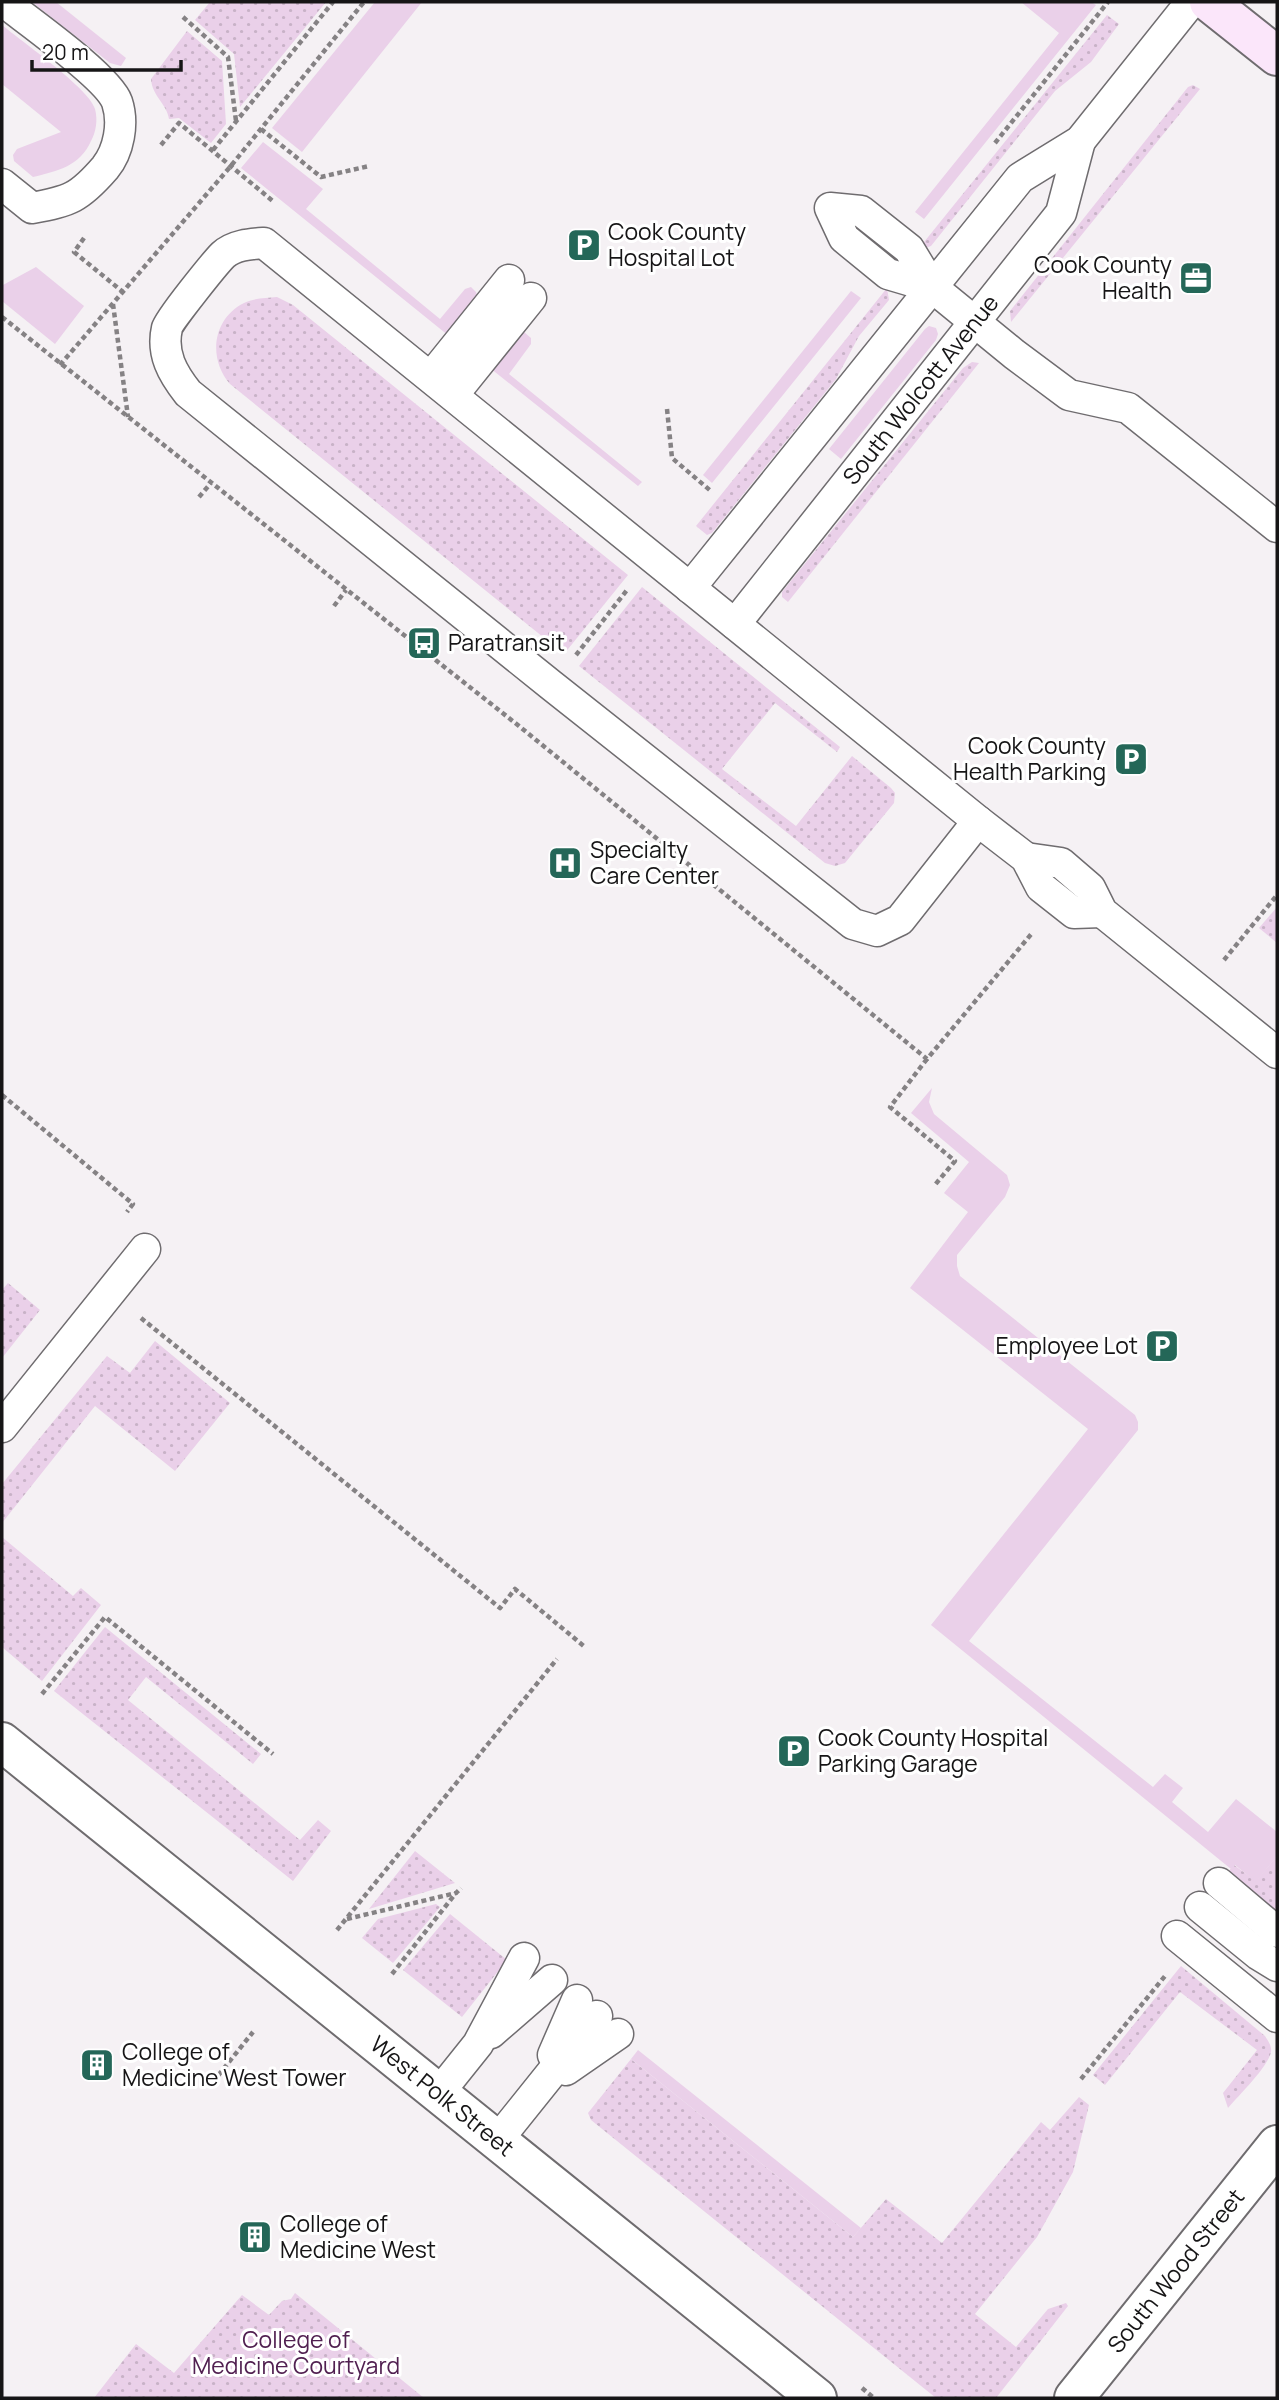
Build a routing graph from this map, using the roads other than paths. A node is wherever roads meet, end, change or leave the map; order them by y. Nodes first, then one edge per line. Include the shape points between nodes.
1 (4, 2) edge
2 (1191, 2) edge
3 (1209, 2) edge
4 (1277, 57) edge
5 (1080, 141) junction
6 (2, 184) edge
7 (932, 287) junction
8 (520, 289) dead end
9 (975, 322) junction
10 (442, 386) junction
11 (1277, 527) edge
12 (690, 588) junction
13 (735, 624) junction
14 (978, 821) junction
15 (1277, 1053) edge
16 (145, 1249) dead end
17 (2, 1427) edge
18 (2, 1742) edge
19 (1219, 1883) dead end
20 (1200, 1907) dead end
21 (1277, 1932) edge
22 (1183, 1941) road end
23 (524, 1958) dead end
24 (1277, 1966) edge
25 (552, 1980) dead end
26 (597, 2017) dead end
27 (1277, 2017) edge
28 (478, 2044) junction
29 (438, 2094) junction
30 (496, 2142) junction
31 (1277, 2145) edge
32 (817, 2398) edge
33 (1074, 2398) edge

1 - 6 lane via 102,80 116,101 120,131 113,158 89,186 65,202 32,208
2 - 5 lane, South Wolcott Avenue
3 - 4 main road
5 - 7 lane, South Wolcott Avenue via 1020,178
5 - 9 lane, South Wolcott Avenue via 1060,213
7 - 9 lane
7 - 12 lane, South Wolcott Avenue
8 - 10 lane
9 - 11 lane via 1069,394 1128,408
9 - 13 lane, South Wolcott Avenue
10 - 12 lane
10 - 14 lane via 264,243 242,245 224,254 167,326 165,347 172,372 188,393 853,923 877,931 900,920
12 - 13 lane
13 - 14 lane
14 - 15 lane via 1026,858 1061,863 1090,888 1102,912
16 - 17 lane
18 - 29 street, West Polk Street
19 - 21 lane
20 - 24 lane
22 - 27 lane
23 - 28 lane
25 - 28 lane
26 - 30 lane
28 - 29 lane
29 - 30 street, West Polk Street
30 - 32 street, West Polk Street
31 - 33 street, South Wood Street

